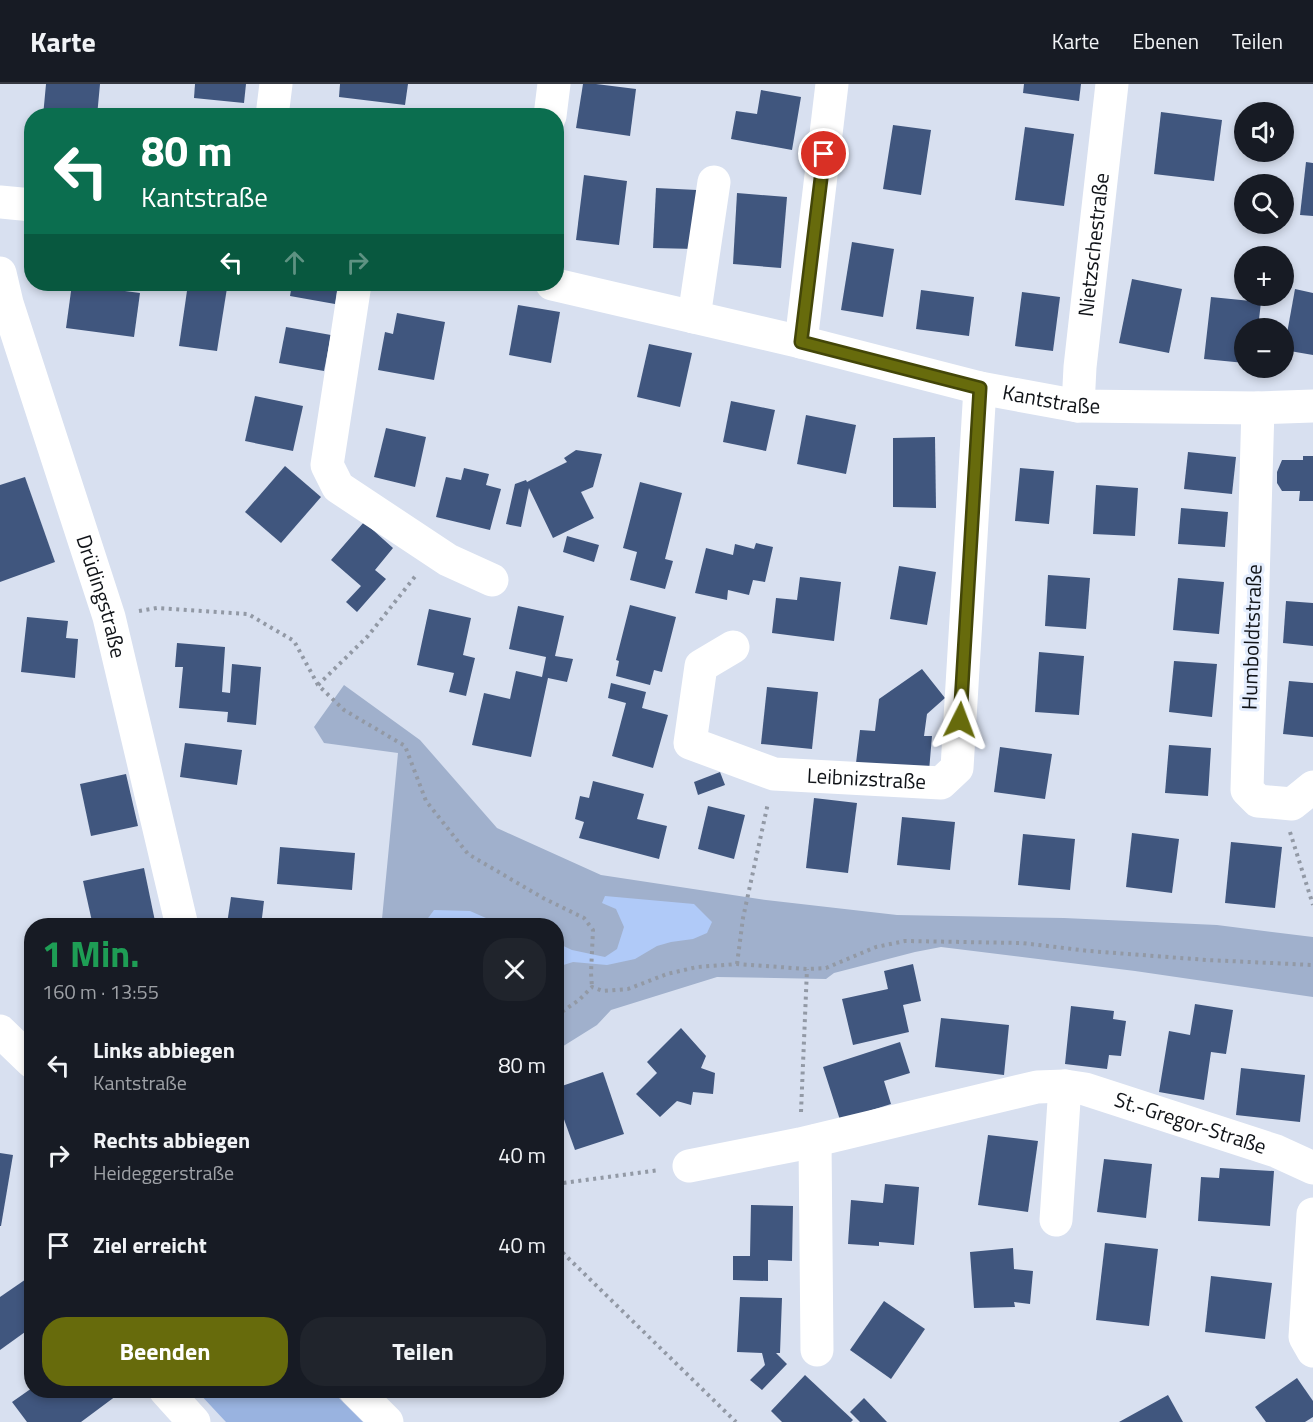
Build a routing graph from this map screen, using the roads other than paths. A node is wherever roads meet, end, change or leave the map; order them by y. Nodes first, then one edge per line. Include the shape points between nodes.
1 (276, 84) edge
2 (554, 84) edge
3 (832, 84) edge
4 (1112, 84) edge
5 (273, 108) edge
6 (551, 108) edge
7 (714, 182) dead end
8 (0, 202) edge
9 (24, 204) edge
10 (0, 273) edge
11 (564, 287) edge
12 (354, 291) edge
13 (694, 317) junction
14 (801, 342) junction
15 (980, 388) junction
16 (1078, 406) junction
17 (1313, 406) edge
18 (1258, 408) junction
19 (492, 580) dead end
20 (733, 647) dead end
21 (1313, 787) edge
22 (180, 918) edge
23 (0, 1031) edge
24 (24, 1054) edge
25 (1065, 1086) junction
26 (808, 1143) junction
27 (689, 1166) road end
28 (1313, 1168) edge
29 (1313, 1214) edge
30 (1056, 1220) dead end
31 (817, 1350) dead end
32 (1313, 1351) edge
33 (172, 1398) edge
34 (363, 1398) edge
35 (194, 1422) edge
36 (387, 1422) edge

1 - 5 street
2 - 6 street
3 - 14 street
4 - 16 street, Nietzschestraße
7 - 13 street
8 - 9 street
10 - 22 street, Drüdingstraße via 109,617
11 - 13 street, Kantstraße
12 - 19 street via 327,465 339,487 448,560
13 - 14 street, Kantstraße
14 - 15 street, Kantstraße
15 - 16 street, Kantstraße
15 - 20 street, Leibnizstraße via 957,768 941,783 774,774 690,742 701,666
16 - 18 street, Kantstraße
17 - 18 street, Kantstraße
18 - 21 street, Humboldtstraße via 1247,790 1258,801 1292,804
23 - 24 street
25 - 26 street, St.-Gregor-Straße via 1037,1087
25 - 28 street, St.-Gregor-Straße via 1085,1089 1276,1151
25 - 30 street
26 - 27 street, St.-Gregor-Straße
26 - 31 street
29 - 32 street via 1305,1337
33 - 35 street
34 - 36 street

